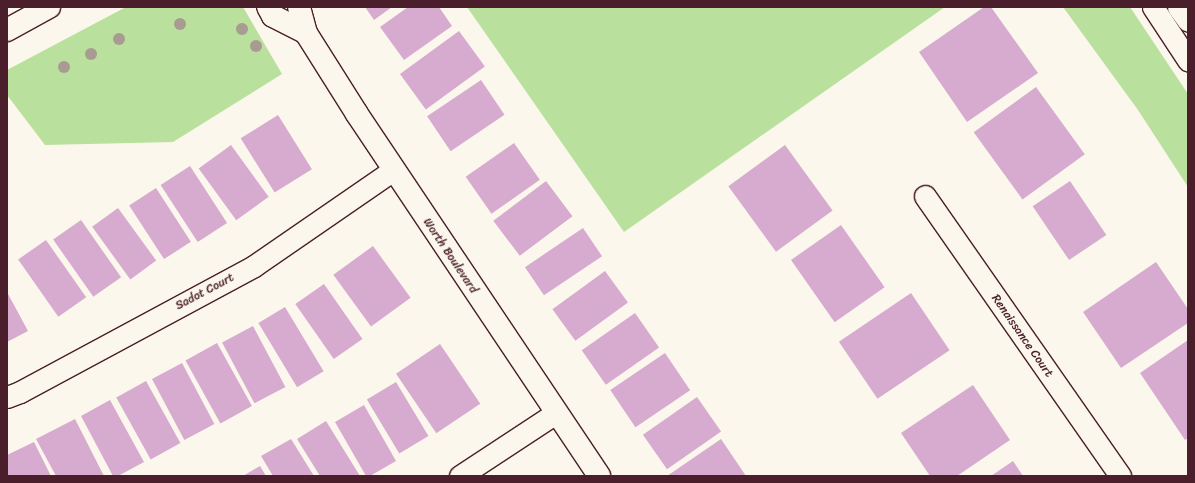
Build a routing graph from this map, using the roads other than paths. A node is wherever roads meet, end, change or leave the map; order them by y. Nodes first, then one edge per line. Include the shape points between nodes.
1 (49, 7) edge
2 (268, 7) edge
3 (299, 7) edge
4 (1153, 7) edge
5 (1178, 7) edge
6 (1188, 21) edge
7 (7, 30) edge
8 (306, 33) junction
9 (1188, 60) edge
10 (392, 170) junction
11 (925, 196) dead end
12 (7, 397) edge
13 (556, 413) junction
14 (460, 476) edge
15 (599, 476) edge
16 (1120, 476) edge

1 - 7 street
2 - 8 street via 273,16
3 - 8 street, Worth Boulevard
4 - 9 street
5 - 6 street
8 - 10 street, Worth Boulevard
10 - 12 street, Sadot Court via 254,266
10 - 13 street, Worth Boulevard
11 - 16 street, Renaissance Court
13 - 14 street
13 - 15 street, Worth Boulevard

